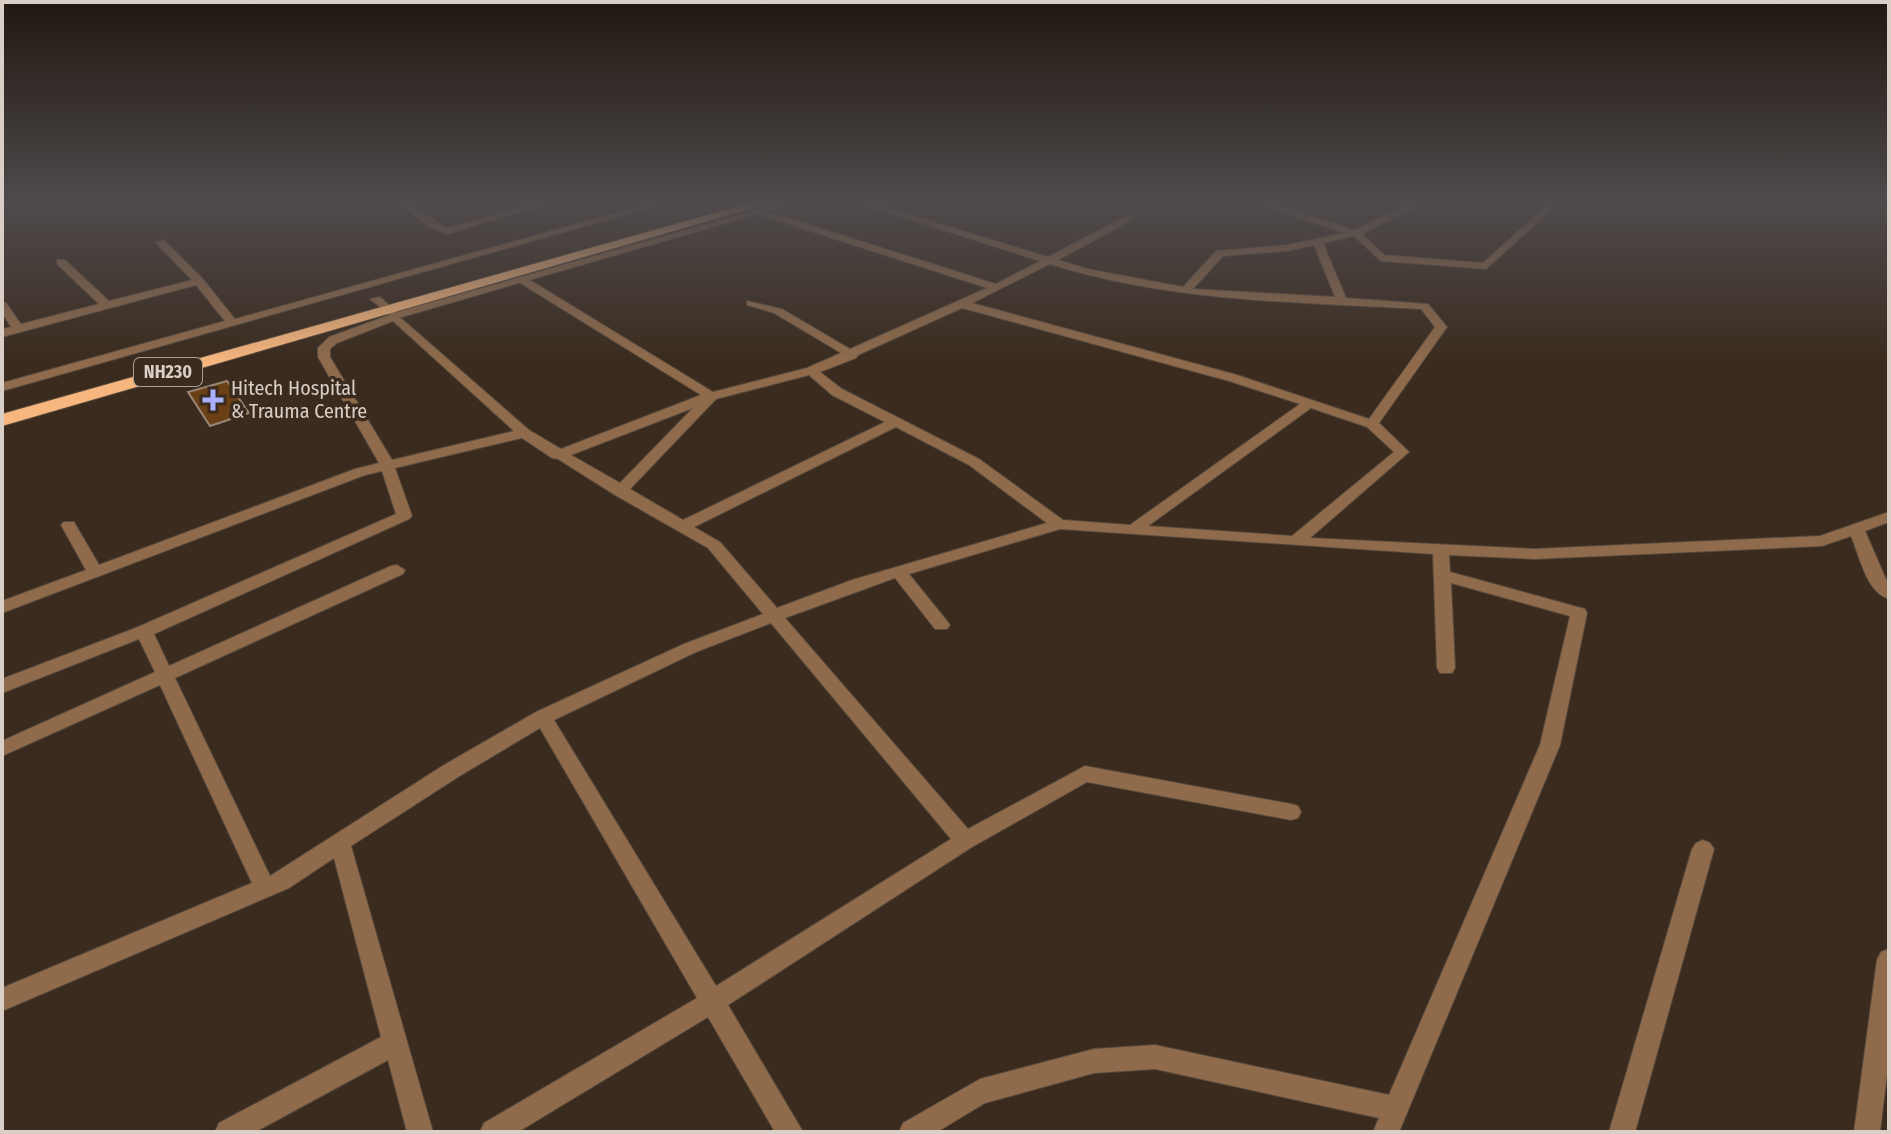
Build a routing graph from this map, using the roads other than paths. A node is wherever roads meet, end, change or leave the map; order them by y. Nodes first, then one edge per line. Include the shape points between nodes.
1 (174, 256) edge
2 (463, 256) edge
3 (551, 256) edge
4 (580, 256) edge
5 (598, 256) edge
6 (904, 256) edge
7 (1034, 256) edge
8 (1059, 256) edge
9 (1217, 256) edge
10 (1323, 256) edge
11 (1379, 256) edge
12 (1497, 256) edge
13 (1050, 261) junction
14 (61, 262) dead end
15 (521, 279) junction
16 (199, 281) junction
17 (997, 288) junction
18 (1185, 291) junction
19 (1342, 301) junction
20 (751, 303) dead end
21 (962, 304) junction
22 (2, 305) edge
23 (107, 305) junction
24 (386, 308) junction
25 (332, 318) junction
26 (232, 323) junction
27 (18, 328) junction
28 (2, 333) edge
29 (852, 355) junction
30 (811, 371) junction
31 (2, 387) edge
32 (711, 396) junction
33 (1310, 403) junction
34 (2, 406) edge
35 (2, 420) edge
36 (894, 423) junction
37 (1372, 424) junction
38 (524, 433) junction
39 (557, 455) junction
40 (387, 464) junction
41 (620, 492) junction
42 (1889, 517) edge
43 (1059, 524) junction
44 (69, 525) dead end
45 (681, 527) junction
46 (1856, 528) junction
47 (1134, 529) junction
48 (1296, 541) junction
49 (1441, 549) junction
50 (397, 570) dead end
51 (95, 572) junction
52 (898, 572) junction
53 (1442, 575) junction
54 (1889, 594) edge
55 (2, 607) edge
56 (771, 617) junction
57 (941, 625) dead end
58 (144, 631) junction
59 (1446, 668) dead end
60 (165, 677) junction
61 (2, 686) edge
62 (543, 717) junction
63 (2, 749) edge
64 (1291, 812) dead end
65 (965, 841) junction
66 (340, 843) junction
67 (1703, 849) dead end
68 (265, 888) junction
69 (1889, 960) edge
70 (2, 1000) edge
71 (712, 1002) junction
72 (397, 1042) junction
73 (1391, 1121) edge
74 (228, 1132) edge
75 (420, 1132) edge
76 (493, 1132) edge
77 (790, 1132) edge
78 (912, 1132) edge
79 (1622, 1132) edge
80 (1867, 1132) edge

1 - 16 street
2 - 26 street
3 - 24 highway, NH230
4 - 24 highway, NH230
5 - 15 street
6 - 17 street
7 - 13 street
8 - 13 street
9 - 18 street
10 - 19 street
11 - 12 street via 1486,266
13 - 17 street
13 - 18 street
14 - 23 street
15 - 24 street
15 - 32 street
16 - 23 street
16 - 26 street
17 - 21 street
18 - 19 street
19 - 37 street via 1424,306 1441,327
20 - 29 street via 778,311
21 - 29 street
21 - 33 street
22 - 27 street
23 - 27 street
24 - 25 highway, NH230
24 - 38 street
24 - 40 street via 333,340 323,353
25 - 34 highway, NH230
25 - 35 highway, NH230
26 - 31 street
27 - 28 street
29 - 30 street
30 - 32 street
30 - 36 street
32 - 39 street
32 - 41 street
33 - 37 street
33 - 47 street
36 - 43 street via 910,426 974,462
36 - 45 street
37 - 48 street via 1402,452
38 - 39 street
38 - 40 street
39 - 41 street
40 - 51 street
40 - 58 street via 404,516
41 - 45 street
42 - 46 street
43 - 47 street
43 - 52 street
44 - 51 street
45 - 56 street via 714,545
46 - 49 street via 1822,541 1534,554
46 - 54 street via 1880,587
47 - 48 street
48 - 49 street
49 - 53 street
50 - 60 street
51 - 55 street
52 - 56 street
52 - 57 street
53 - 59 street
53 - 73 street via 1579,613 1550,745
56 - 62 street via 690,648
56 - 65 street
58 - 60 street
58 - 61 street
60 - 63 street
60 - 68 street
62 - 66 street
62 - 71 street
64 - 65 street via 1085,774
65 - 71 street
66 - 68 street
66 - 72 street
67 - 79 street
68 - 70 street
69 - 80 street
71 - 76 street
71 - 77 street
72 - 74 street
72 - 75 street
73 - 78 street via 1155,1057 1094,1061 980,1092

